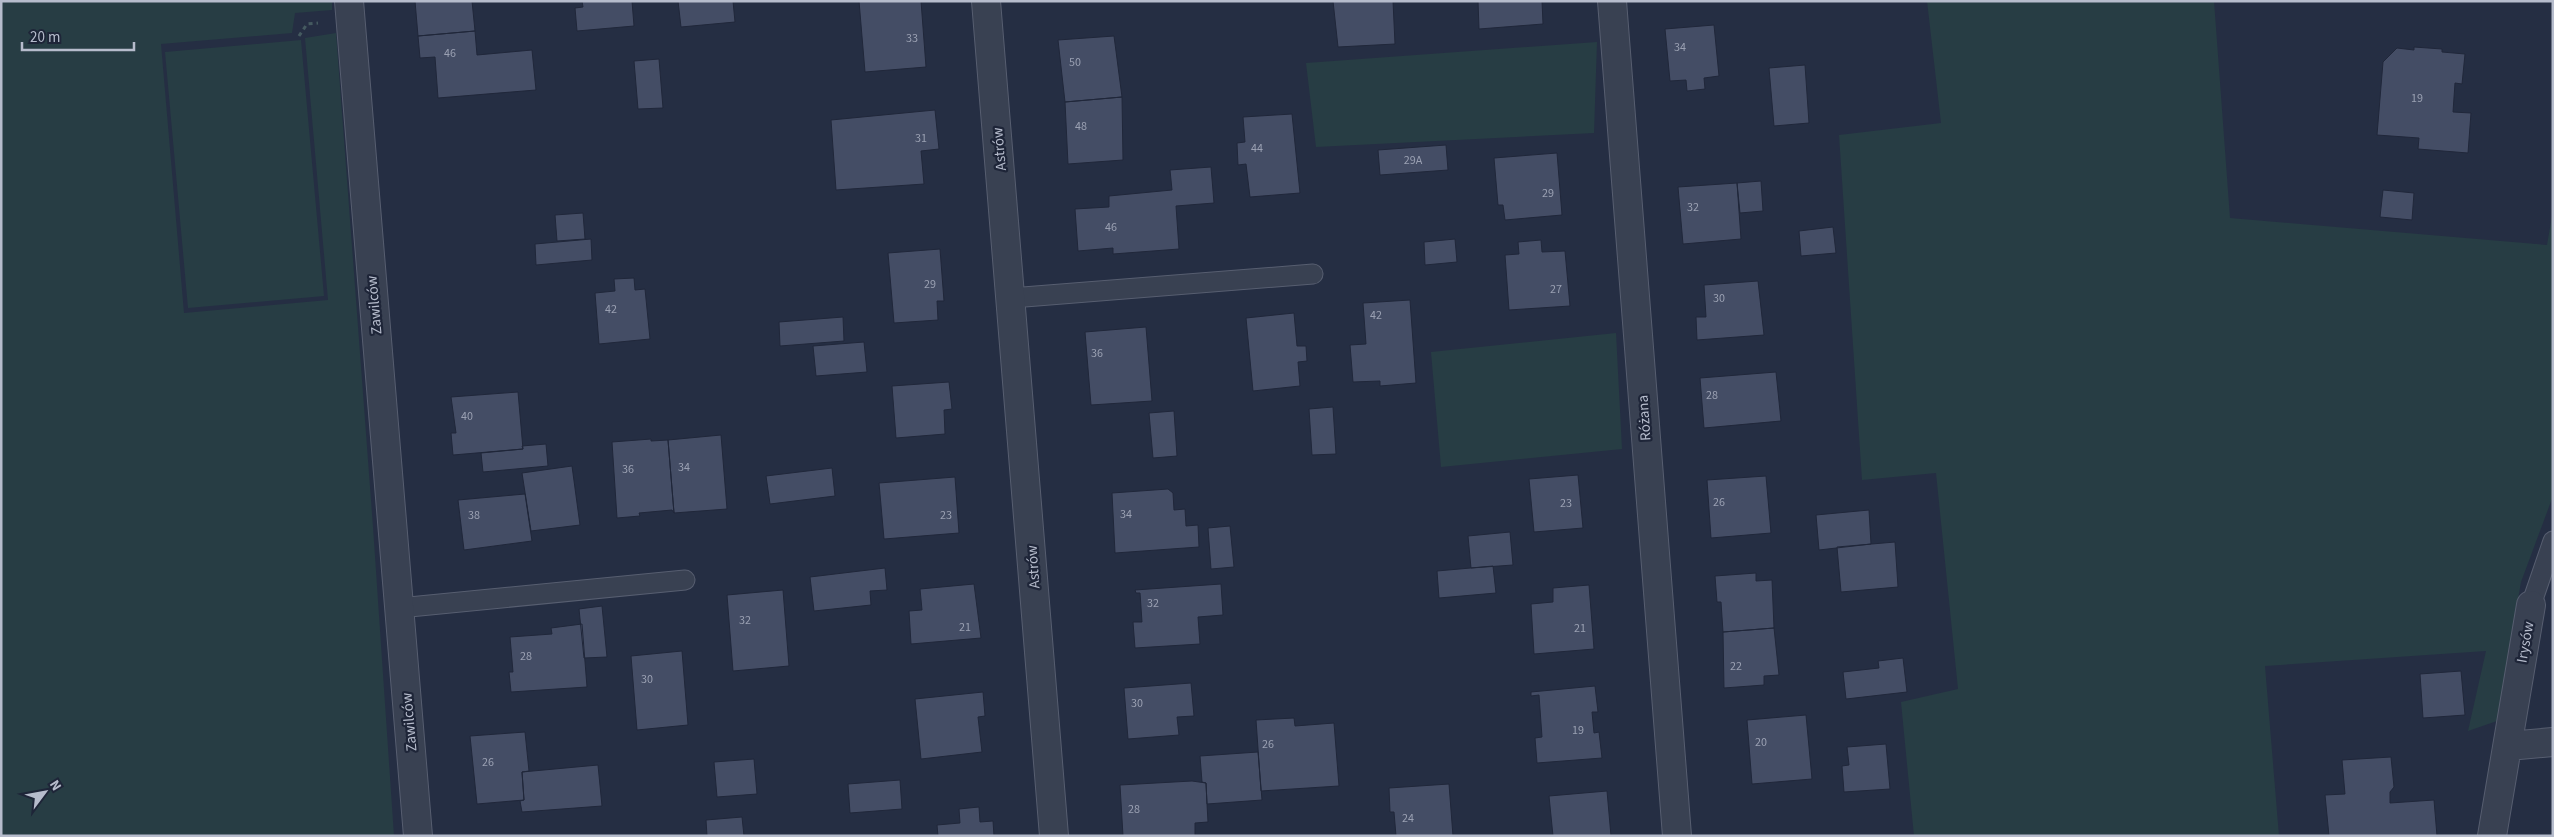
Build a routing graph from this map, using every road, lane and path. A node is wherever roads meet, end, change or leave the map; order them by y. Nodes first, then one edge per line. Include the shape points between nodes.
1 (349, 1) edge
2 (986, 1) edge
3 (1612, 1) edge
4 (1313, 274) dead end
5 (1011, 298) junction
6 (2553, 541) edge
7 (685, 580) dead end
8 (2531, 604) joint
9 (399, 608) junction
10 (2553, 742) edge
11 (2508, 746) junction
12 (418, 836) edge
13 (1054, 836) edge
14 (1677, 836) edge
15 (2492, 836) edge

1 - 9 street, Zawilców
2 - 5 street, Astrów
3 - 14 street, Różana
4 - 5 lane
5 - 13 street, Astrów
6 - 8 lane, Irysów
7 - 9 lane
8 - 11 street, Irysów
9 - 12 street, Zawilców
10 - 11 street
11 - 15 street, Irysów

